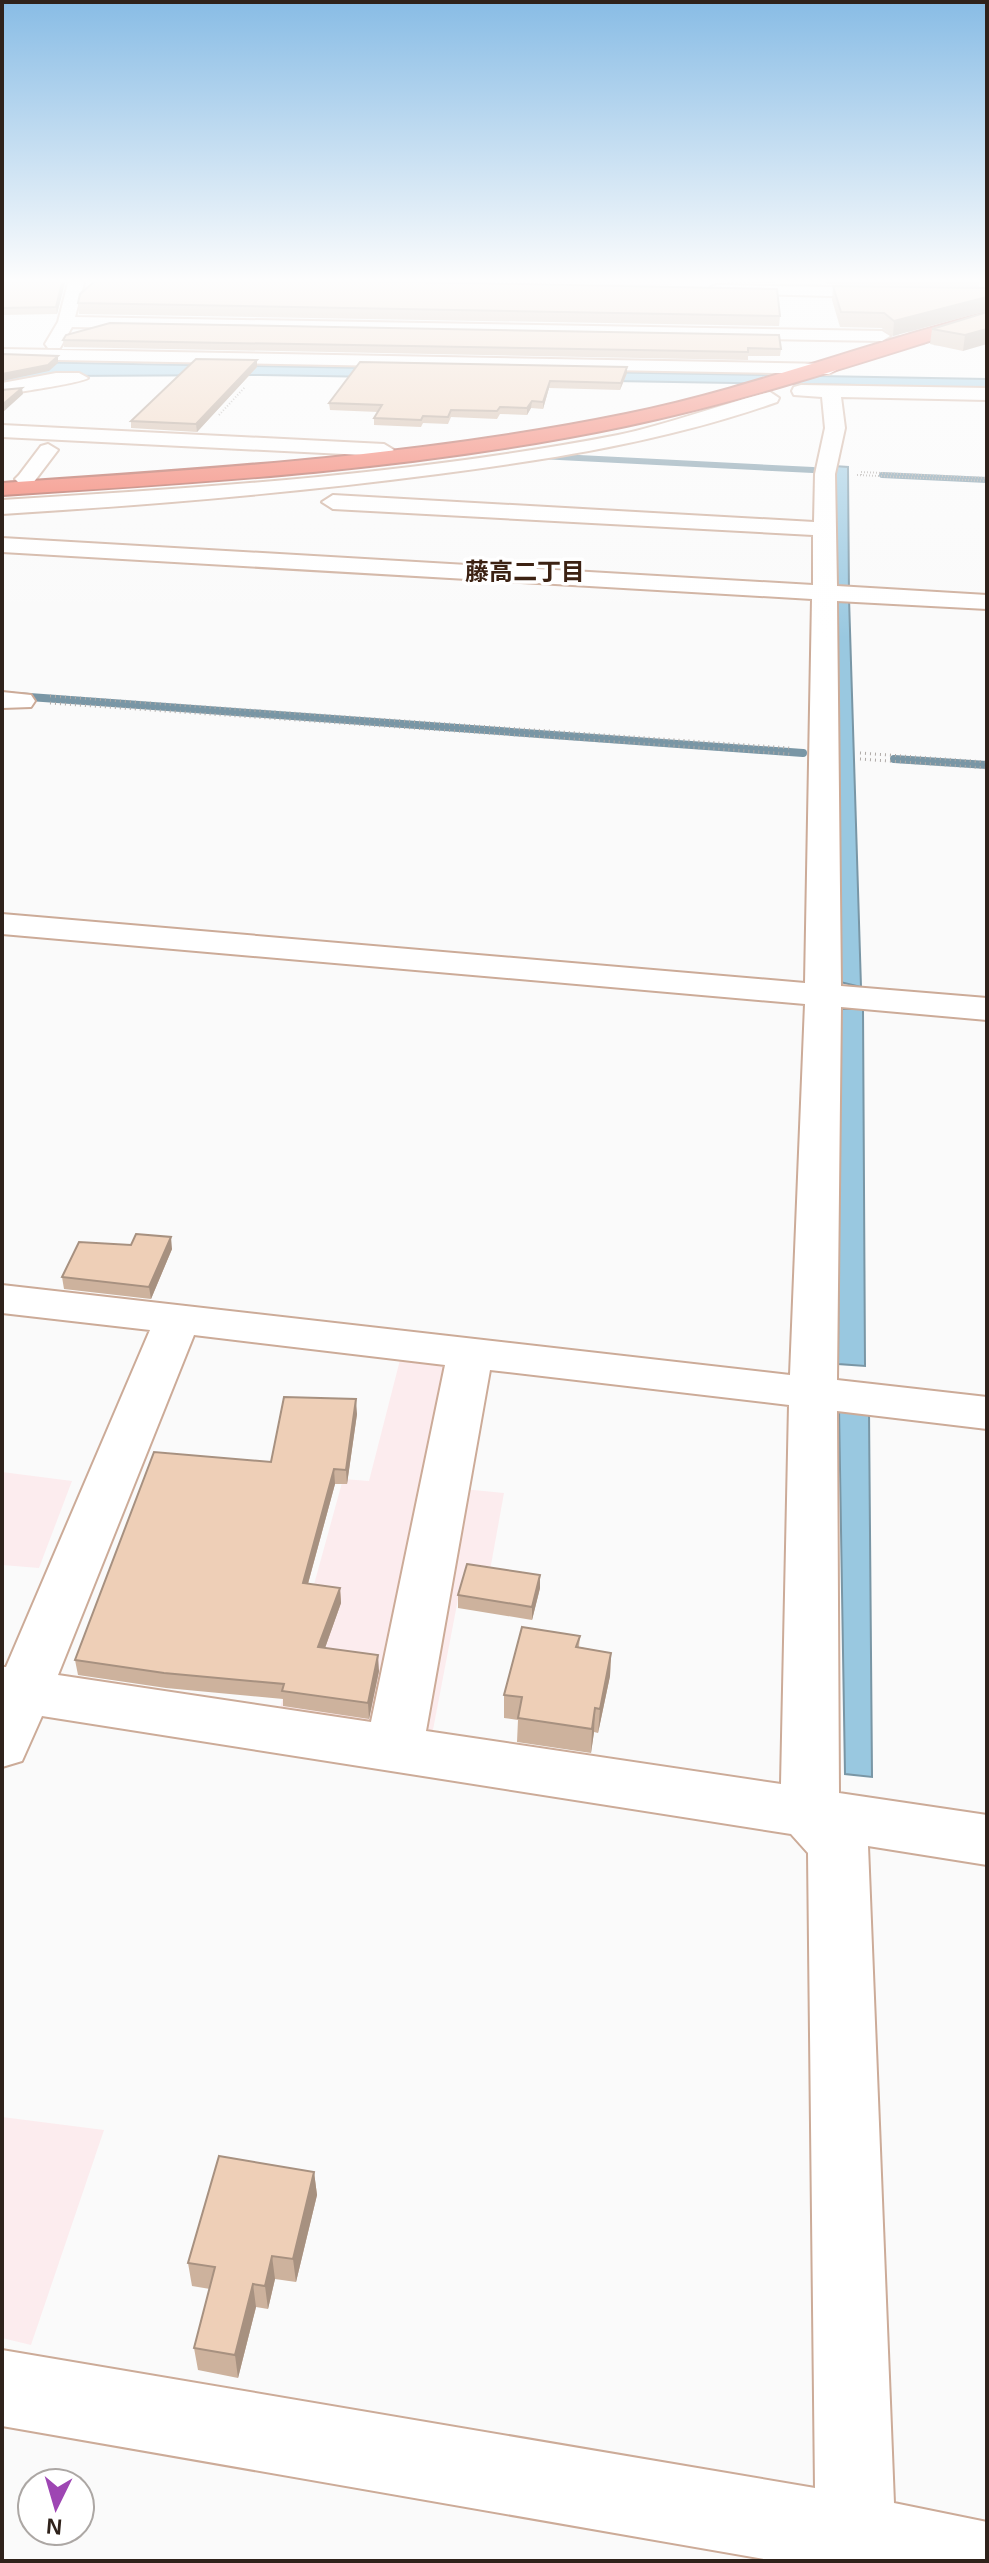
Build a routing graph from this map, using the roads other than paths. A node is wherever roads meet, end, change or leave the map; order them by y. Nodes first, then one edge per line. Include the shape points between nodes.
1 (716, 399) edge
2 (719, 399) edge
3 (734, 399) edge
4 (749, 399) edge
5 (832, 399) edge
6 (635, 423) junction
7 (2, 431) edge
8 (48, 450) dead end
9 (384, 450) junction
10 (26, 479) junction
11 (2, 480) edge
12 (2, 489) edge
13 (218, 492) junction
14 (2, 500) edge
15 (2, 507) edge
16 (826, 529) junction
17 (2, 545) edge
18 (838, 594) junction
19 (987, 602) edge
20 (2, 924) edge
21 (823, 994) junction
22 (987, 1009) edge
23 (2, 1299) edge
24 (177, 1320) junction
25 (470, 1354) junction
26 (813, 1393) junction
27 (987, 1413) edge
28 (13, 1690) edge
29 (2, 1745) edge
30 (394, 1749) junction
31 (810, 1814) junction
32 (987, 1840) edge
33 (2, 2388) edge
34 (856, 2548) edge
35 (983, 2561) edge

1 - 9 street
2 - 6 highway
3 - 6 highway
4 - 13 street via 724,415 573,448 398,474
5 - 16 street via 835,428 825,474
6 - 12 highway via 358,460
6 - 14 highway via 371,468
7 - 9 street
8 - 10 street
9 - 10 street via 103,468
10 - 11 street
13 - 15 street
13 - 16 street
16 - 18 street
17 - 18 street
18 - 19 street
18 - 21 street via 825,753
20 - 21 street
21 - 22 street
21 - 26 street
23 - 24 street
24 - 25 street
24 - 28 street
25 - 26 street
25 - 30 street
26 - 27 street
26 - 31 street
28 - 29 street
28 - 30 street
30 - 31 street
31 - 32 street
31 - 34 street via 838,1846
33 - 34 street
34 - 35 street

